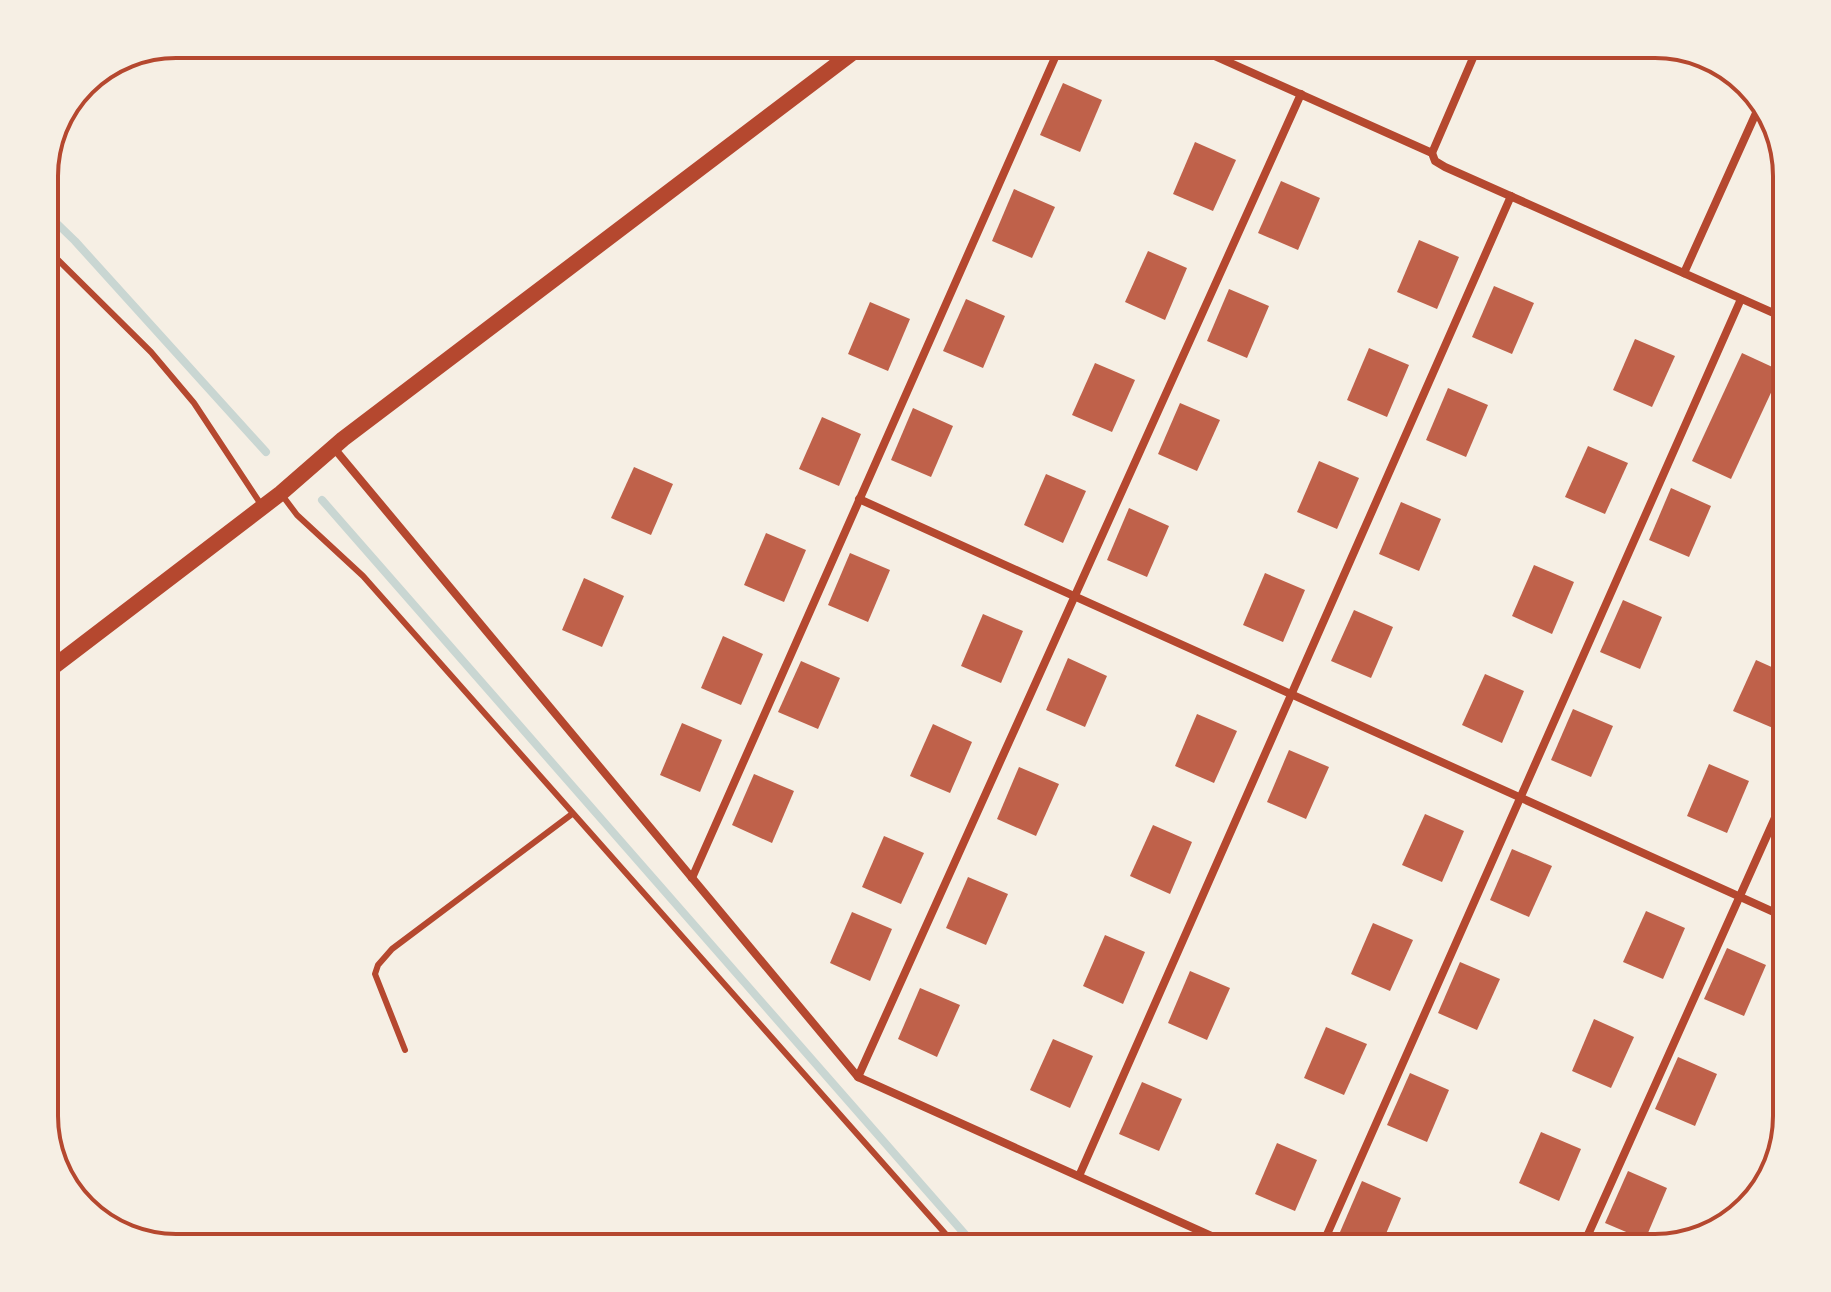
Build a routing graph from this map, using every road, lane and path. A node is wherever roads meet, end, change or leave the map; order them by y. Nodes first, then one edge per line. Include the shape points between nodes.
1 (846, 58) edge
2 (1055, 58) edge
3 (1220, 58) edge
4 (1473, 58) edge
5 (1301, 94) junction
6 (1755, 114) edge
7 (1432, 153) junction
8 (1511, 196) junction
9 (58, 260) edge
10 (1684, 273) junction
11 (1741, 299) junction
12 (1773, 313) edge
13 (333, 447) junction
14 (281, 493) junction
15 (859, 499) junction
16 (263, 507) junction
17 (1075, 597) junction
18 (58, 663) edge
19 (1291, 694) junction
20 (1520, 798) junction
21 (572, 814) junction
22 (1773, 822) edge
23 (692, 878) junction
24 (1739, 897) junction
25 (1773, 912) edge
26 (405, 1050) dead end
27 (858, 1077) junction
28 (1079, 1176) junction
29 (946, 1234) edge
30 (1207, 1234) edge
31 (1327, 1234) edge
32 (1588, 1234) edge

1 - 13 main road
2 - 15 street
3 - 5 street
4 - 7 street
5 - 7 street
5 - 17 street
6 - 10 street
7 - 8 street via 1445,167
8 - 10 street
8 - 19 street
9 - 16 lane via 194,403
10 - 11 street
11 - 12 street
11 - 20 street
13 - 14 main road
13 - 23 street
14 - 16 main road
14 - 21 lane via 297,515 363,576
15 - 17 street
15 - 23 street
16 - 18 main road
17 - 19 street
17 - 27 street
19 - 20 street
19 - 28 street
20 - 24 street
20 - 31 street
21 - 26 lane via 392,949 378,965 375,974
21 - 29 lane
22 - 24 street
23 - 27 street
24 - 25 street
24 - 32 street
27 - 28 street
28 - 30 street

